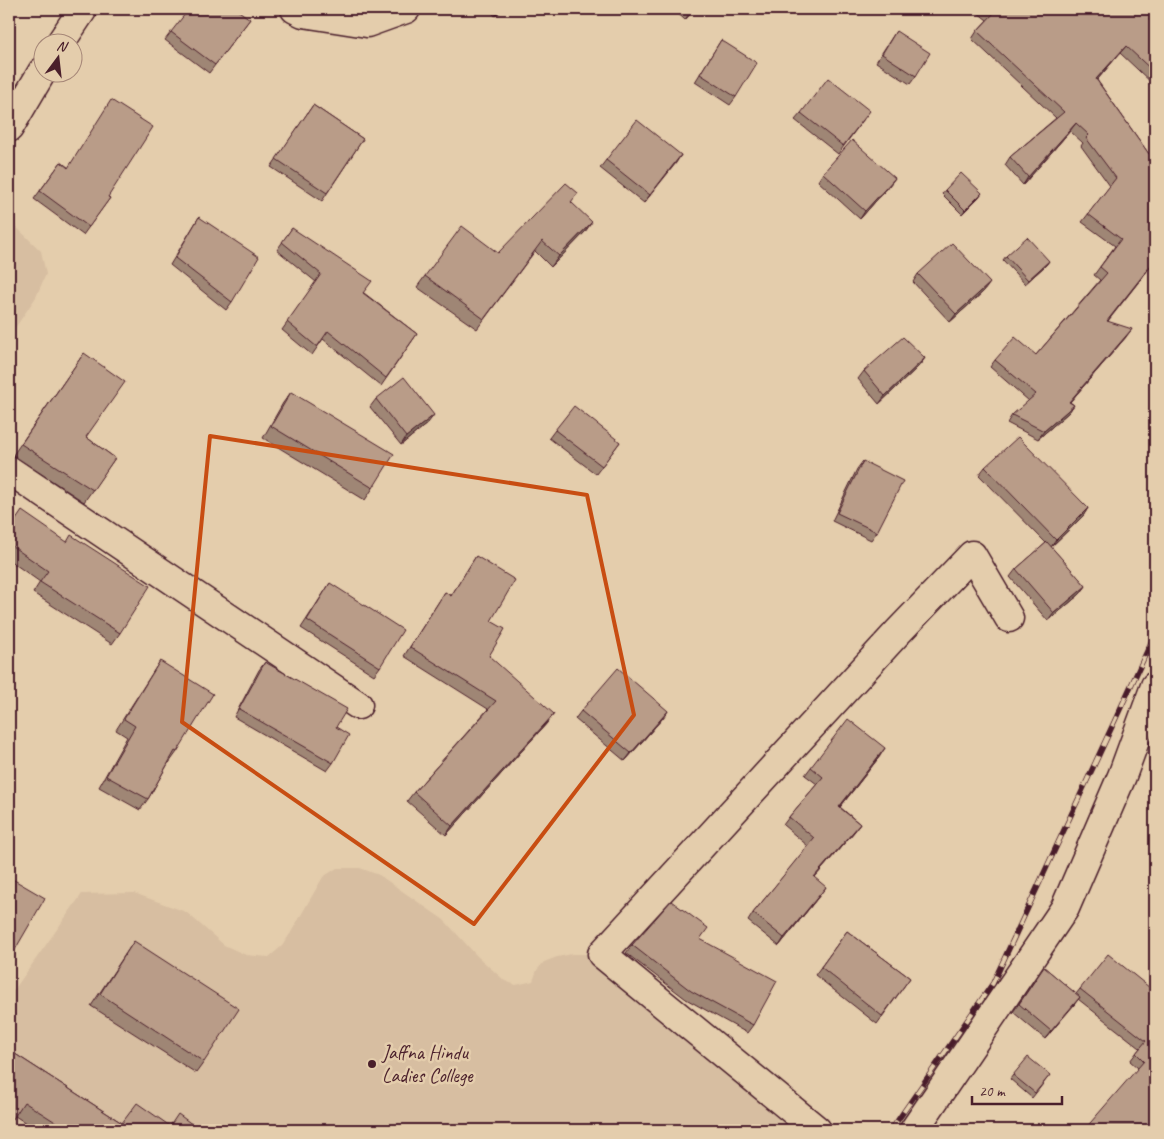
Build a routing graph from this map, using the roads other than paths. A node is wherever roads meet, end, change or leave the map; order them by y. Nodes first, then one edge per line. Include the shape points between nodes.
1 (82, 9) edge
2 (295, 9) edge
3 (406, 9) edge
4 (67, 32) edge
5 (36, 82) edge
6 (9, 128) edge
7 (9, 470) edge
8 (1009, 618) dead end
9 (1155, 686) edge
10 (358, 705) dead end
11 (817, 1130) edge
12 (914, 1130) edge

1 - 4 street
2 - 3 street via 366,23
5 - 6 street
7 - 10 street
8 - 11 street via 972,555 602,954
9 - 12 street via 1122,776 1065,908

